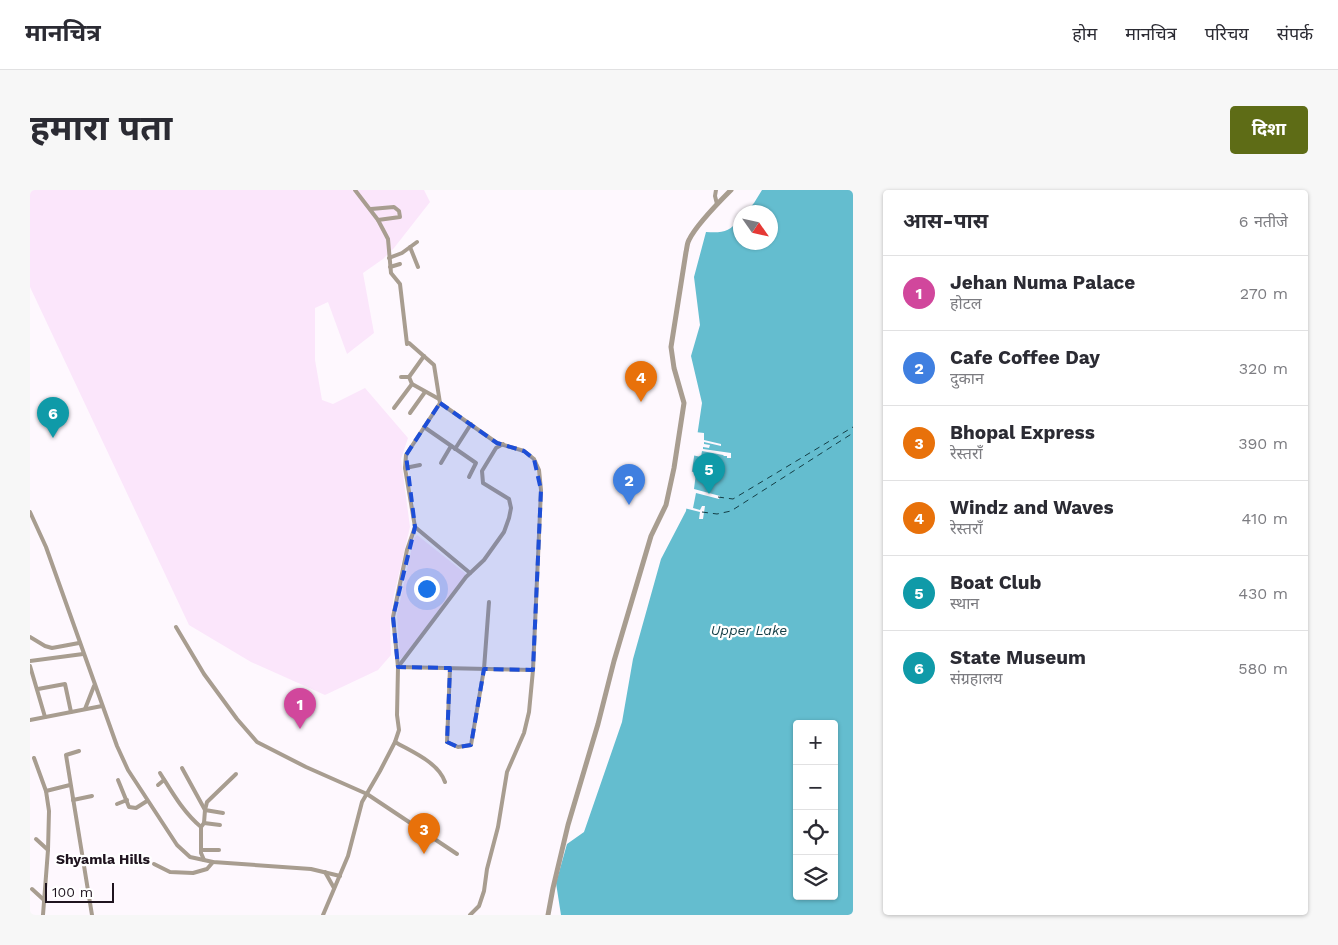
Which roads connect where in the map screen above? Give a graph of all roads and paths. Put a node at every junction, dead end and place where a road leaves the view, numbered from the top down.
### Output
1 (355, 190) edge
2 (716, 190) edge
3 (731, 190) edge
4 (717, 204) junction
5 (371, 209) junction
6 (378, 220) junction
7 (417, 242) dead end
8 (410, 247) junction
9 (389, 258) junction
10 (400, 264) dead end
11 (390, 267) junction
12 (418, 268) dead end
13 (424, 356) junction
14 (401, 377) dead end
15 (409, 377) junction
16 (412, 384) junction
17 (426, 392) junction
18 (440, 401) junction
19 (394, 408) dead end
20 (410, 413) dead end
21 (471, 424) junction
22 (424, 427) junction
23 (503, 444) junction
24 (453, 447) junction
25 (441, 463) dead end
26 (420, 465) dead end
27 (405, 468) junction
28 (469, 476) dead end
29 (30, 512) edge
30 (415, 526) junction
31 (470, 573) junction
32 (489, 602) dead end
33 (176, 627) dead end
34 (30, 637) edge
35 (79, 643) junction
36 (83, 654) junction
37 (30, 661) edge
38 (30, 666) edge
39 (398, 667) junction
40 (450, 668) junction
41 (484, 669) junction
42 (533, 670) junction
43 (95, 685) junction
44 (38, 689) junction
45 (102, 706) junction
46 (85, 709) junction
47 (71, 712) junction
48 (45, 717) junction
49 (30, 720) edge
50 (395, 742) junction
51 (79, 750) dead end
52 (34, 758) dead end
53 (182, 768) dead end
54 (160, 773) dead end
55 (236, 774) dead end
56 (118, 780) dead end
57 (164, 780) junction
58 (445, 782) dead end
59 (158, 784) dead end
60 (70, 785) junction
61 (46, 791) junction
62 (367, 794) junction
63 (92, 796) dead end
64 (73, 800) junction
65 (127, 800) junction
66 (147, 800) junction
67 (117, 804) dead end
68 (205, 810) junction
69 (223, 813) dead end
70 (202, 825) junction
71 (220, 825) dead end
72 (36, 839) dead end
73 (48, 850) junction
74 (201, 850) junction
75 (219, 850) dead end
76 (457, 854) dead end
77 (204, 860) junction
78 (213, 862) junction
79 (154, 864) dead end
80 (325, 872) junction
81 (340, 876) junction
82 (334, 888) junction
83 (32, 890) dead end
84 (44, 900) junction
85 (43, 915) edge
86 (92, 915) edge
87 (322, 915) edge
88 (470, 915) edge
89 (548, 915) edge

1 - 5 street
2 - 4 street
3 - 4 street
4 - 89 street
5 - 6 street
5 - 6 street
6 - 9 street
7 - 8 street
8 - 9 street
8 - 12 street
9 - 11 street
10 - 11 street
11 - 13 street
13 - 15 street
13 - 18 street
14 - 15 street
15 - 16 street
16 - 17 street
16 - 19 street
17 - 18 street
17 - 20 street
18 - 21 street
18 - 22 street
21 - 23 street
21 - 24 street
22 - 24 street
22 - 27 street
23 - 31 street
23 - 42 street
24 - 25 street
24 - 28 street
26 - 27 street
27 - 30 street
29 - 35 street
30 - 31 street
30 - 39 street
31 - 39 street
32 - 41 street
33 - 62 street
34 - 35 street
35 - 36 street
36 - 37 street
36 - 43 street
38 - 44 street
39 - 40 street
39 - 50 street
40 - 41 street
40 - 41 street
41 - 42 street
42 - 88 street
43 - 45 street
43 - 46 street
44 - 47 street
44 - 48 street
45 - 46 street
45 - 66 street
46 - 47 street
47 - 48 street
48 - 49 street
50 - 58 street
50 - 62 street
51 - 60 street
52 - 61 street
53 - 68 street
54 - 57 street
55 - 68 street
56 - 65 street
57 - 59 street
57 - 70 street
60 - 61 street
60 - 64 street
61 - 73 street
62 - 76 street
62 - 81 street
63 - 64 street
64 - 86 street
65 - 66 street
65 - 67 street
66 - 77 street
68 - 69 street
68 - 70 street
70 - 71 street
70 - 74 street
72 - 73 street
73 - 84 street
74 - 75 street
74 - 77 street
77 - 78 street
78 - 79 street
78 - 80 street
80 - 81 street
80 - 82 street
81 - 82 street
82 - 87 street
83 - 84 street
84 - 85 street

